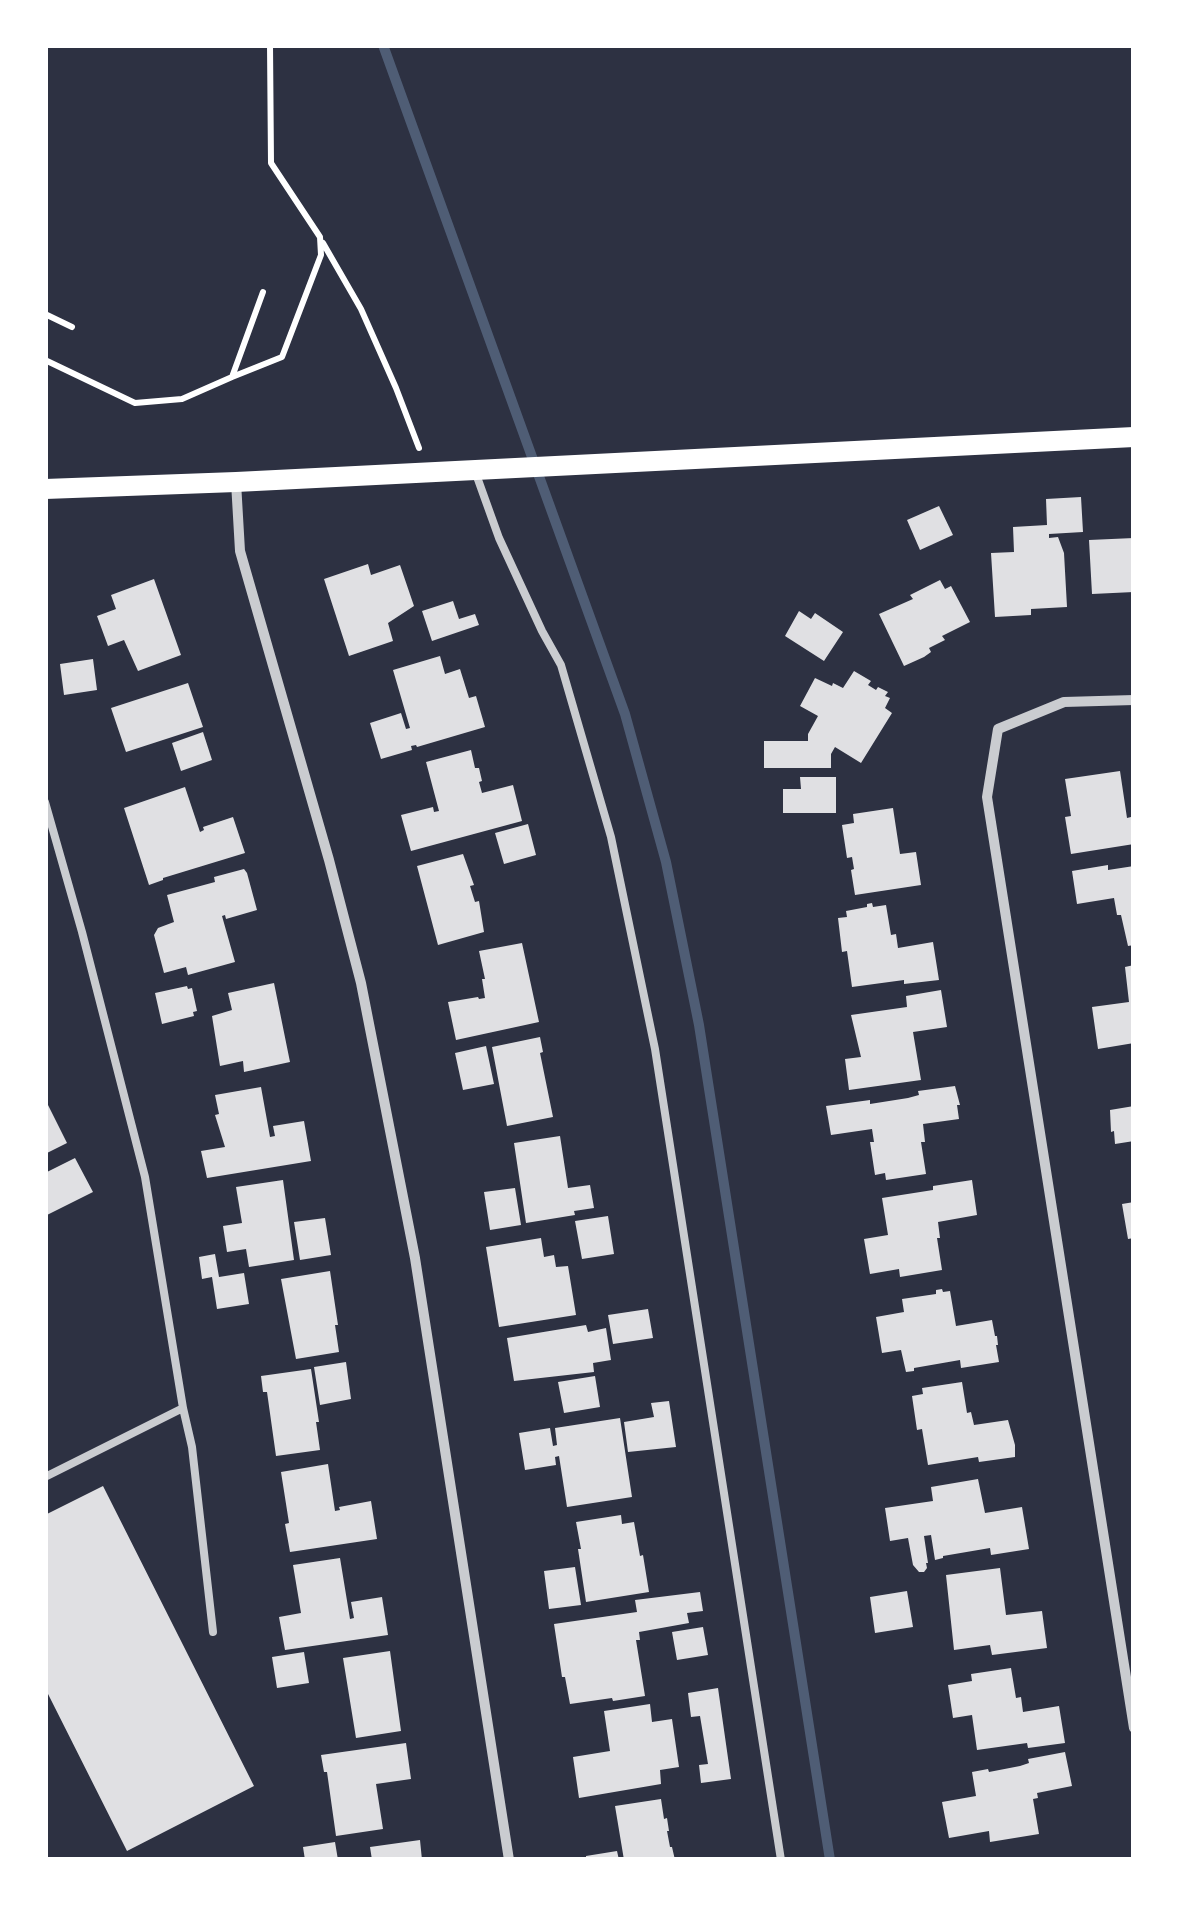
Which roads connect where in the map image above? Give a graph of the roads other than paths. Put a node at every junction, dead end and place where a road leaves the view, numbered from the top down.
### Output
1 (1134, 437) edge
2 (475, 470) junction
3 (236, 482) junction
4 (45, 488) edge
5 (1134, 700) edge
6 (45, 802) edge
7 (183, 1408) junction
8 (45, 1477) edge
9 (212, 1632) dead end
10 (1134, 1728) edge
11 (509, 1860) edge
12 (781, 1860) edge

1 - 2 main road
2 - 3 main road
2 - 12 lane
3 - 4 main road
3 - 11 street
5 - 10 street
6 - 7 lane
7 - 8 lane
7 - 9 lane

